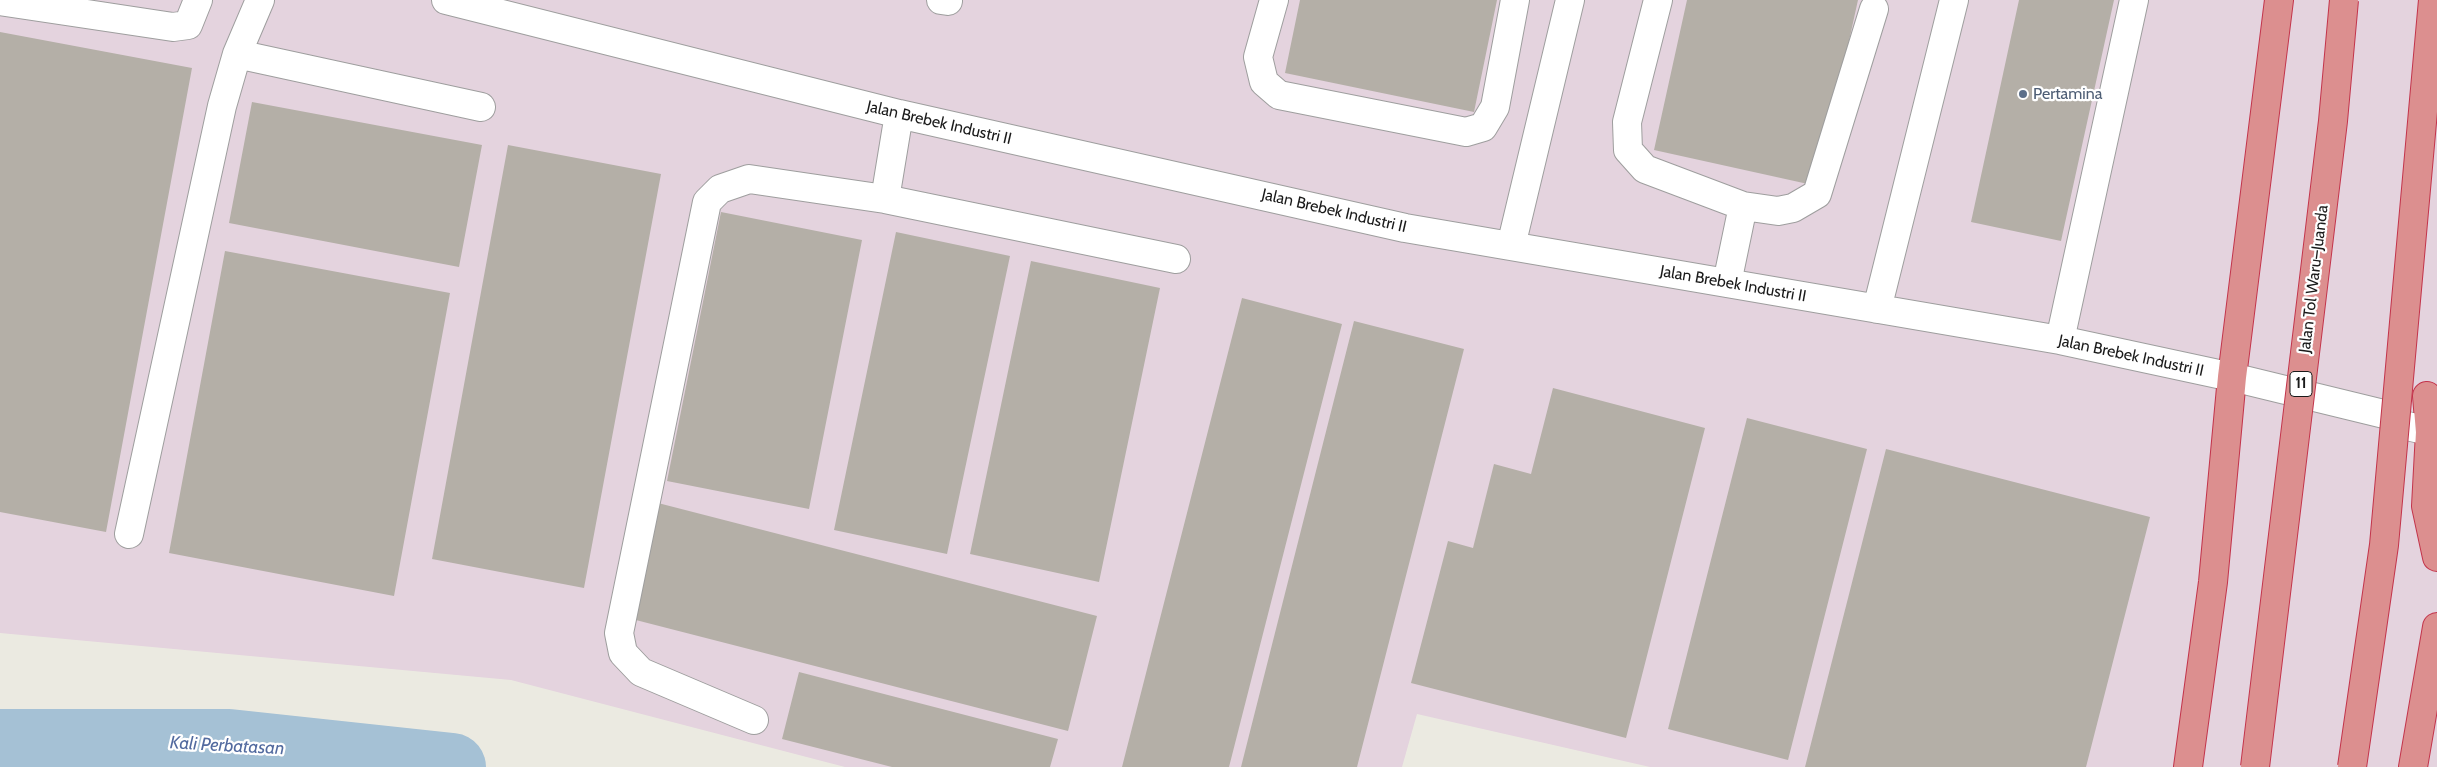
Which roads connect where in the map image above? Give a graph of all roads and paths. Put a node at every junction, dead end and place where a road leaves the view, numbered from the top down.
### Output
1 (198, 0) edge
2 (260, 0) edge
3 (446, 0) edge
4 (1274, 0) edge
5 (1515, 0) edge
6 (1570, 0) edge
7 (1658, 0) edge
8 (1954, 0) edge
9 (2134, 0) edge
10 (2279, 0) edge
11 (2344, 0) edge
12 (2433, 0) edge
13 (0, 1) edge
14 (529, 9) edge
15 (1874, 9) dead end
16 (237, 54) junction
17 (481, 107) dead end
18 (899, 114) junction
19 (885, 199) junction
20 (1743, 206) junction
21 (1511, 246) junction
22 (1176, 259) dead end
23 (1726, 282) junction
24 (1877, 309) junction
25 (2060, 340) junction
26 (2232, 377) junction
27 (2432, 394) edge
28 (2392, 416) junction
29 (2433, 433) edge
30 (129, 534) dead end
31 (2437, 557) edge
32 (2437, 627) edge
33 (754, 720) dead end
34 (2188, 767) edge
35 (2255, 767) edge
36 (2352, 767) edge
37 (2414, 767) edge

1 - 13 street
2 - 16 street
3 - 14 street, Jalan Brebek Industri II
4 - 5 street
6 - 21 street
7 - 20 street
8 - 24 street
9 - 25 street
10 - 26 highway
11 - 35 highway, Jalan Tol Waru–Juanda / 11, bridge
12 - 36 highway, bridge
14 - 18 street, Jalan Brebek Industri II
15 - 20 street
16 - 17 street
16 - 30 street
18 - 19 street
18 - 21 street, Jalan Brebek Industri II
19 - 22 street
19 - 33 street
20 - 23 street
21 - 23 street, Jalan Brebek Industri II
23 - 24 street, Jalan Brebek Industri II
24 - 25 street, Jalan Brebek Industri II
25 - 26 street, Jalan Brebek Industri II
26 - 28 street, Jalan Brebek Industri II
26 - 34 highway
27 - 28 street
27 - 29 highway
28 - 29 street, Jalan Brebek Industri II
29 - 31 highway
32 - 37 highway

